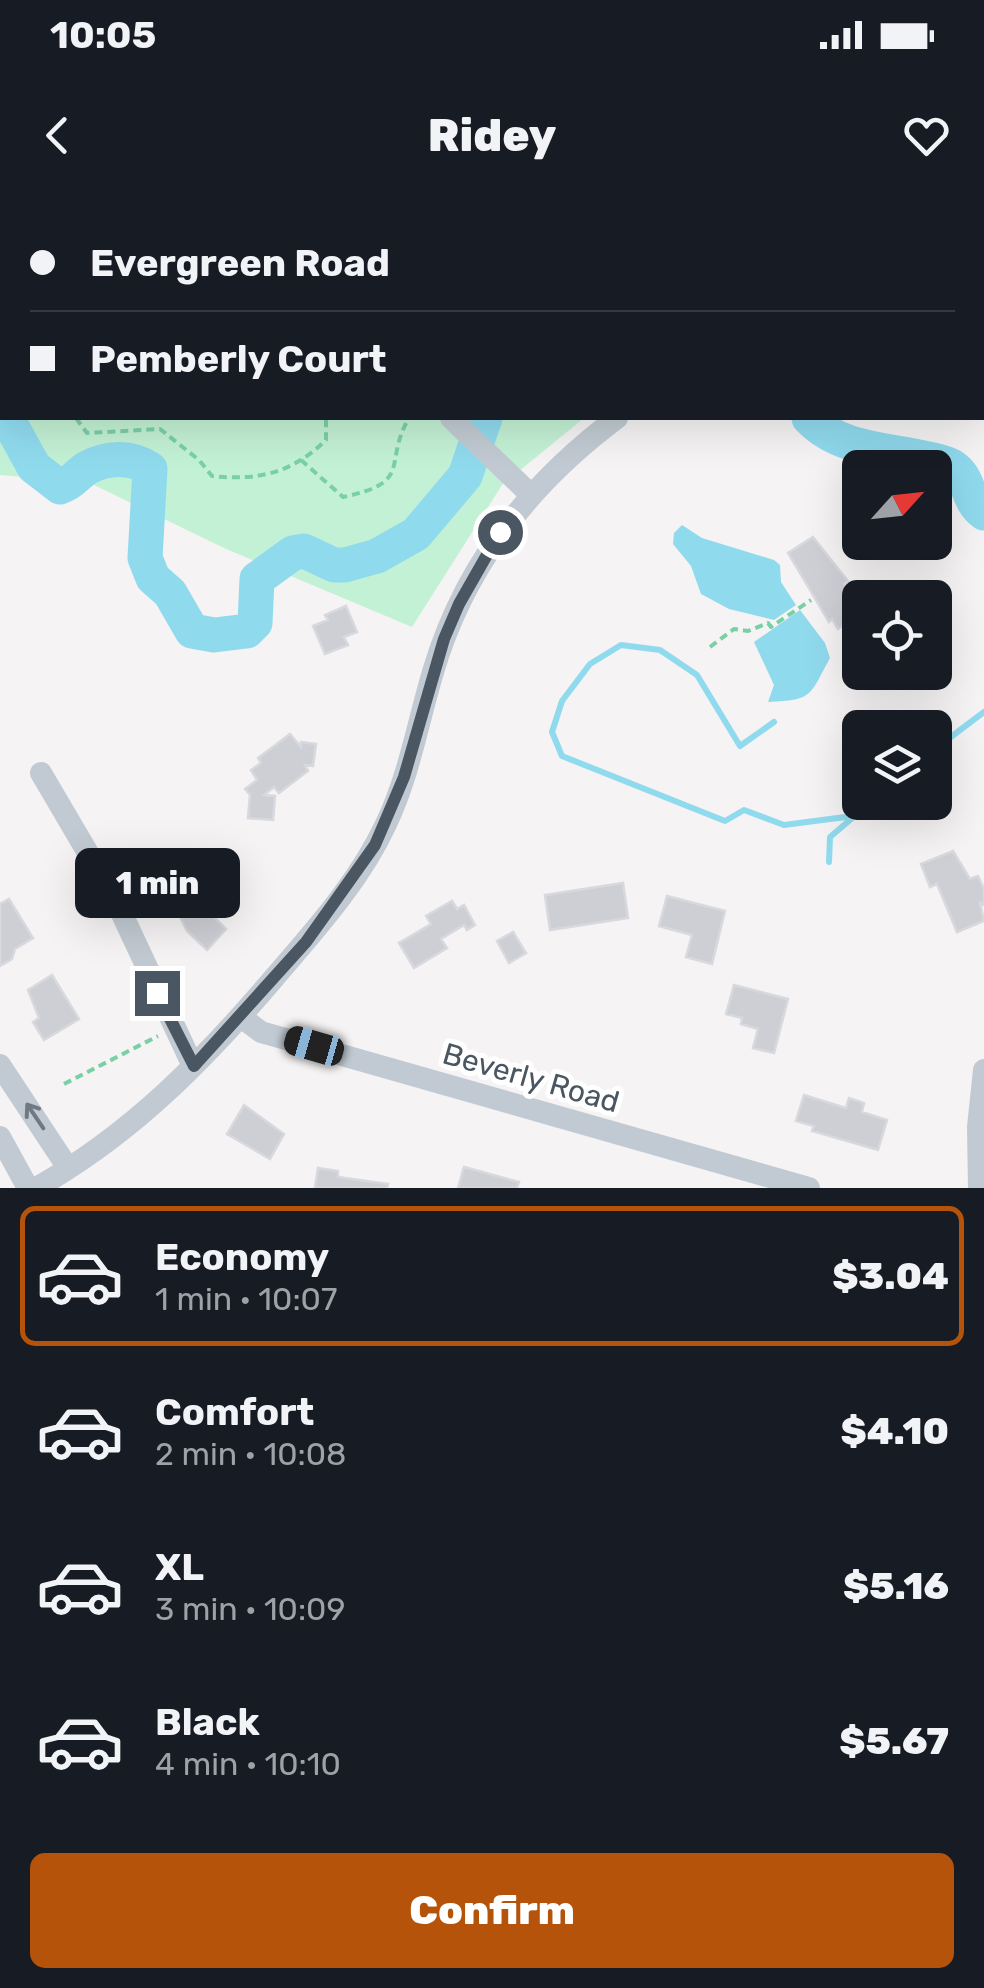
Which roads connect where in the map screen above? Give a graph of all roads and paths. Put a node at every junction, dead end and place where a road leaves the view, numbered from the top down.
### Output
1 (77, 420) edge
2 (326, 420) edge
3 (408, 420) edge
4 (452, 420) edge
5 (615, 420) edge
6 (301, 460) junction
7 (530, 494) junction
8 (811, 600) dead end
9 (710, 647) dead end
10 (41, 774) dead end
11 (241, 1017) junction
12 (174, 1028) junction
13 (0, 1065) edge
14 (194, 1066) junction
15 (984, 1070) edge
16 (64, 1084) dead end
17 (0, 1137) edge
18 (68, 1168) junction
19 (38, 1187) edge
20 (809, 1188) edge
21 (979, 1188) edge

1 - 6 path
2 - 6 path
3 - 6 path
4 - 7 street
5 - 7 street
7 - 11 street
8 - 9 path
10 - 12 street
11 - 14 street
11 - 20 street, Beverly Road
12 - 14 street
12 - 16 path
18 -> 13 street
14 - 18 street
15 - 21 street
17 - 19 street
18 - 19 street

